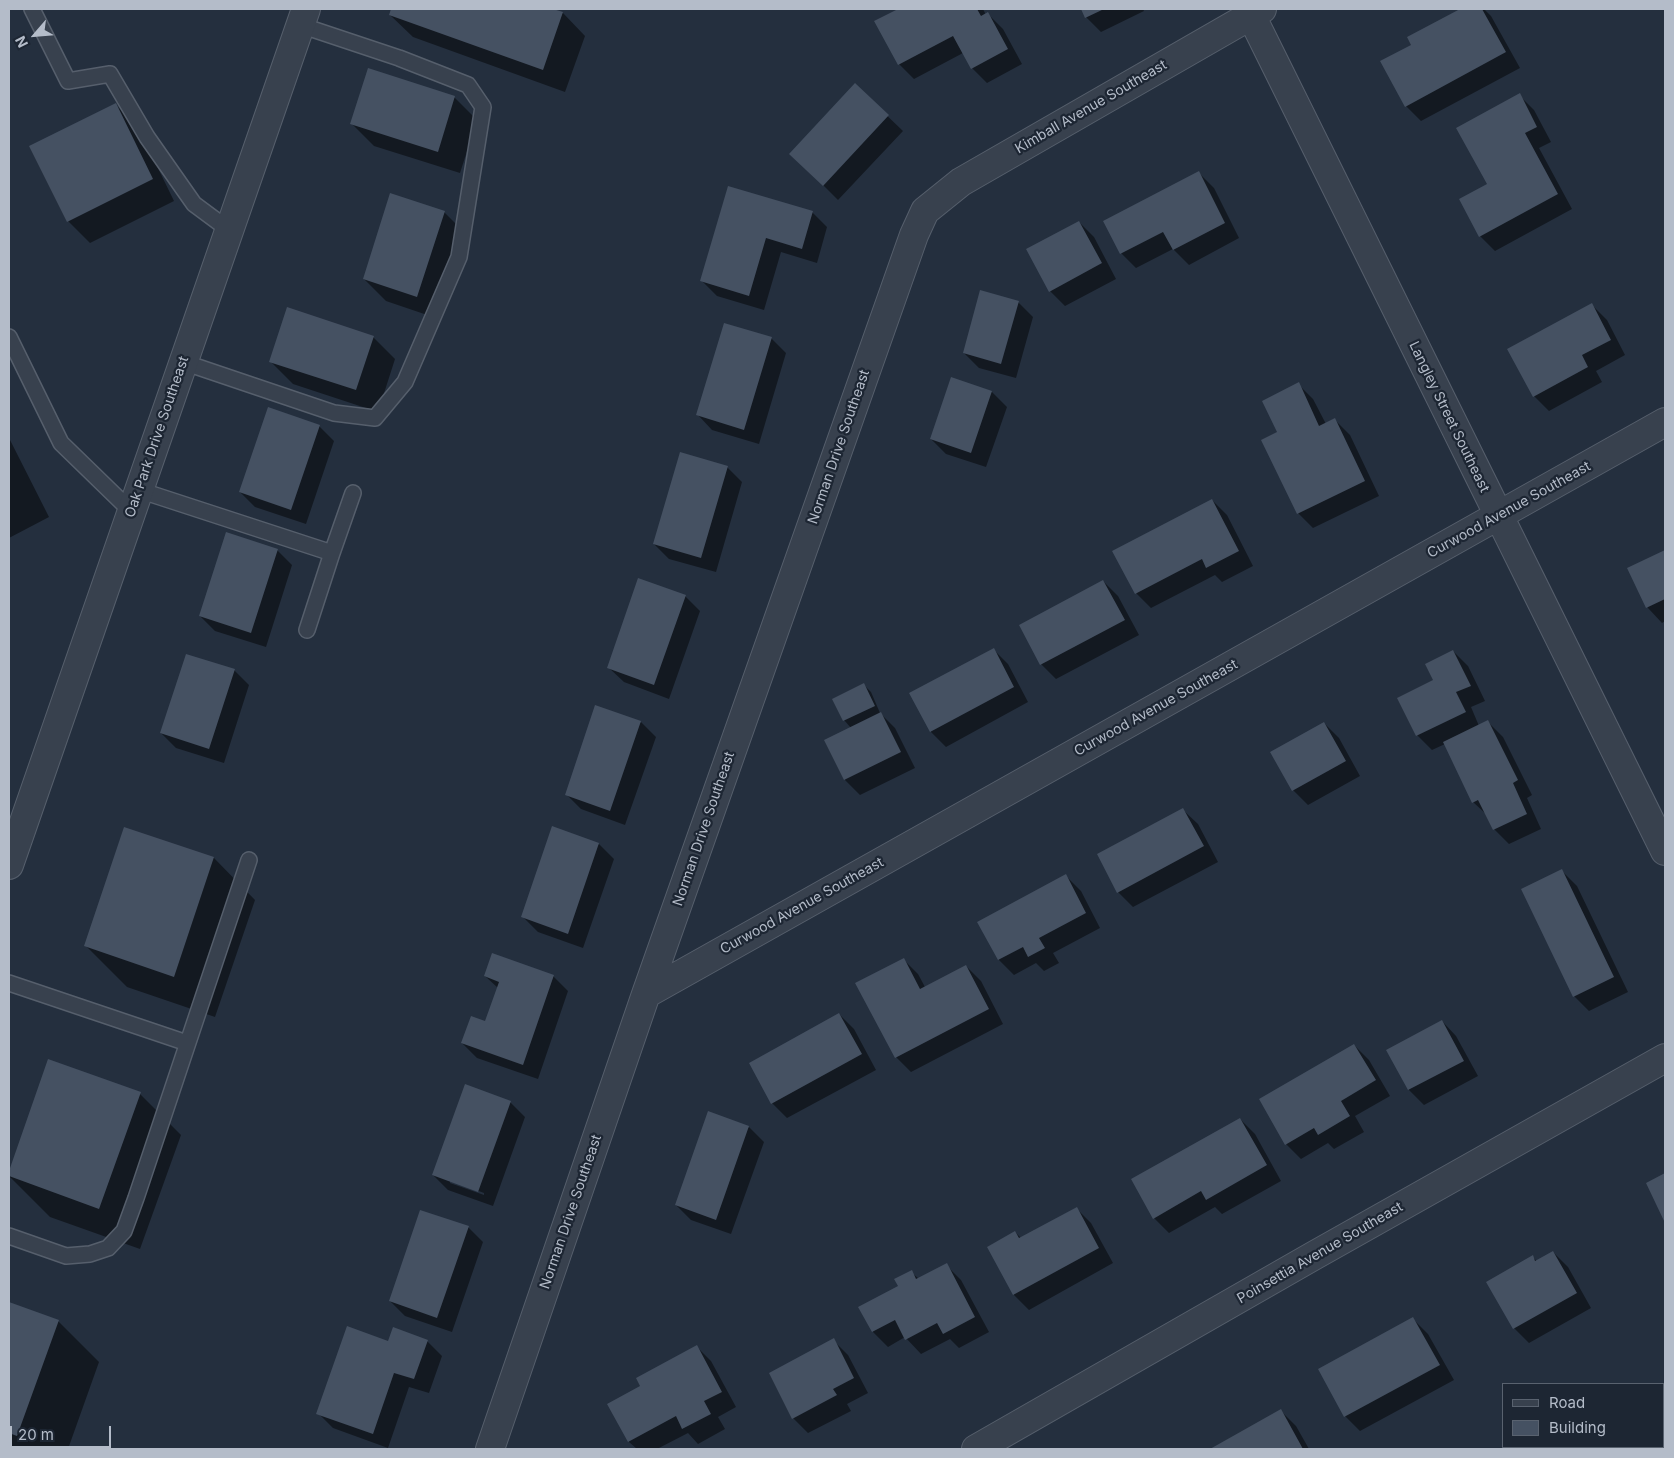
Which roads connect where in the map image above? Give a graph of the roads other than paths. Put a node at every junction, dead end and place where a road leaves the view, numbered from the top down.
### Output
1 (32, 9) edge
2 (1254, 11) edge
3 (303, 17) edge
4 (925, 211) joint
5 (230, 230) junction
6 (9, 337) edge
7 (183, 362) junction
8 (1665, 422) edge
9 (353, 493) dead end
10 (135, 501) junction
11 (1498, 516) junction
12 (332, 553) junction
13 (307, 630) dead end
14 (1665, 851) edge
15 (248, 860) dead end
16 (9, 865) edge
17 (9, 983) edge
18 (646, 994) junction
19 (187, 1043) junction
20 (1665, 1058) edge
21 (9, 1236) edge
22 (490, 1449) edge
23 (976, 1449) edge

1 - 5 lane
2 - 4 street, Kimball Avenue Southeast
2 - 11 street, Langley Street Southeast
3 - 5 street, Oak Park Drive Southeast
3 - 7 lane
4 - 18 street, Norman Drive Southeast
5 - 7 street, Oak Park Drive Southeast
6 - 10 lane
7 - 10 street, Oak Park Drive Southeast
8 - 11 street, Curwood Avenue Southeast
9 - 12 lane
10 - 12 lane
10 - 16 street, Oak Park Drive Southeast
11 - 14 street, Langley Street Southeast
11 - 18 street, Curwood Avenue Southeast
12 - 13 lane
15 - 19 lane
17 - 19 lane
18 - 22 street, Norman Drive Southeast
19 - 21 lane
20 - 23 street, Poinsettia Avenue Southeast

